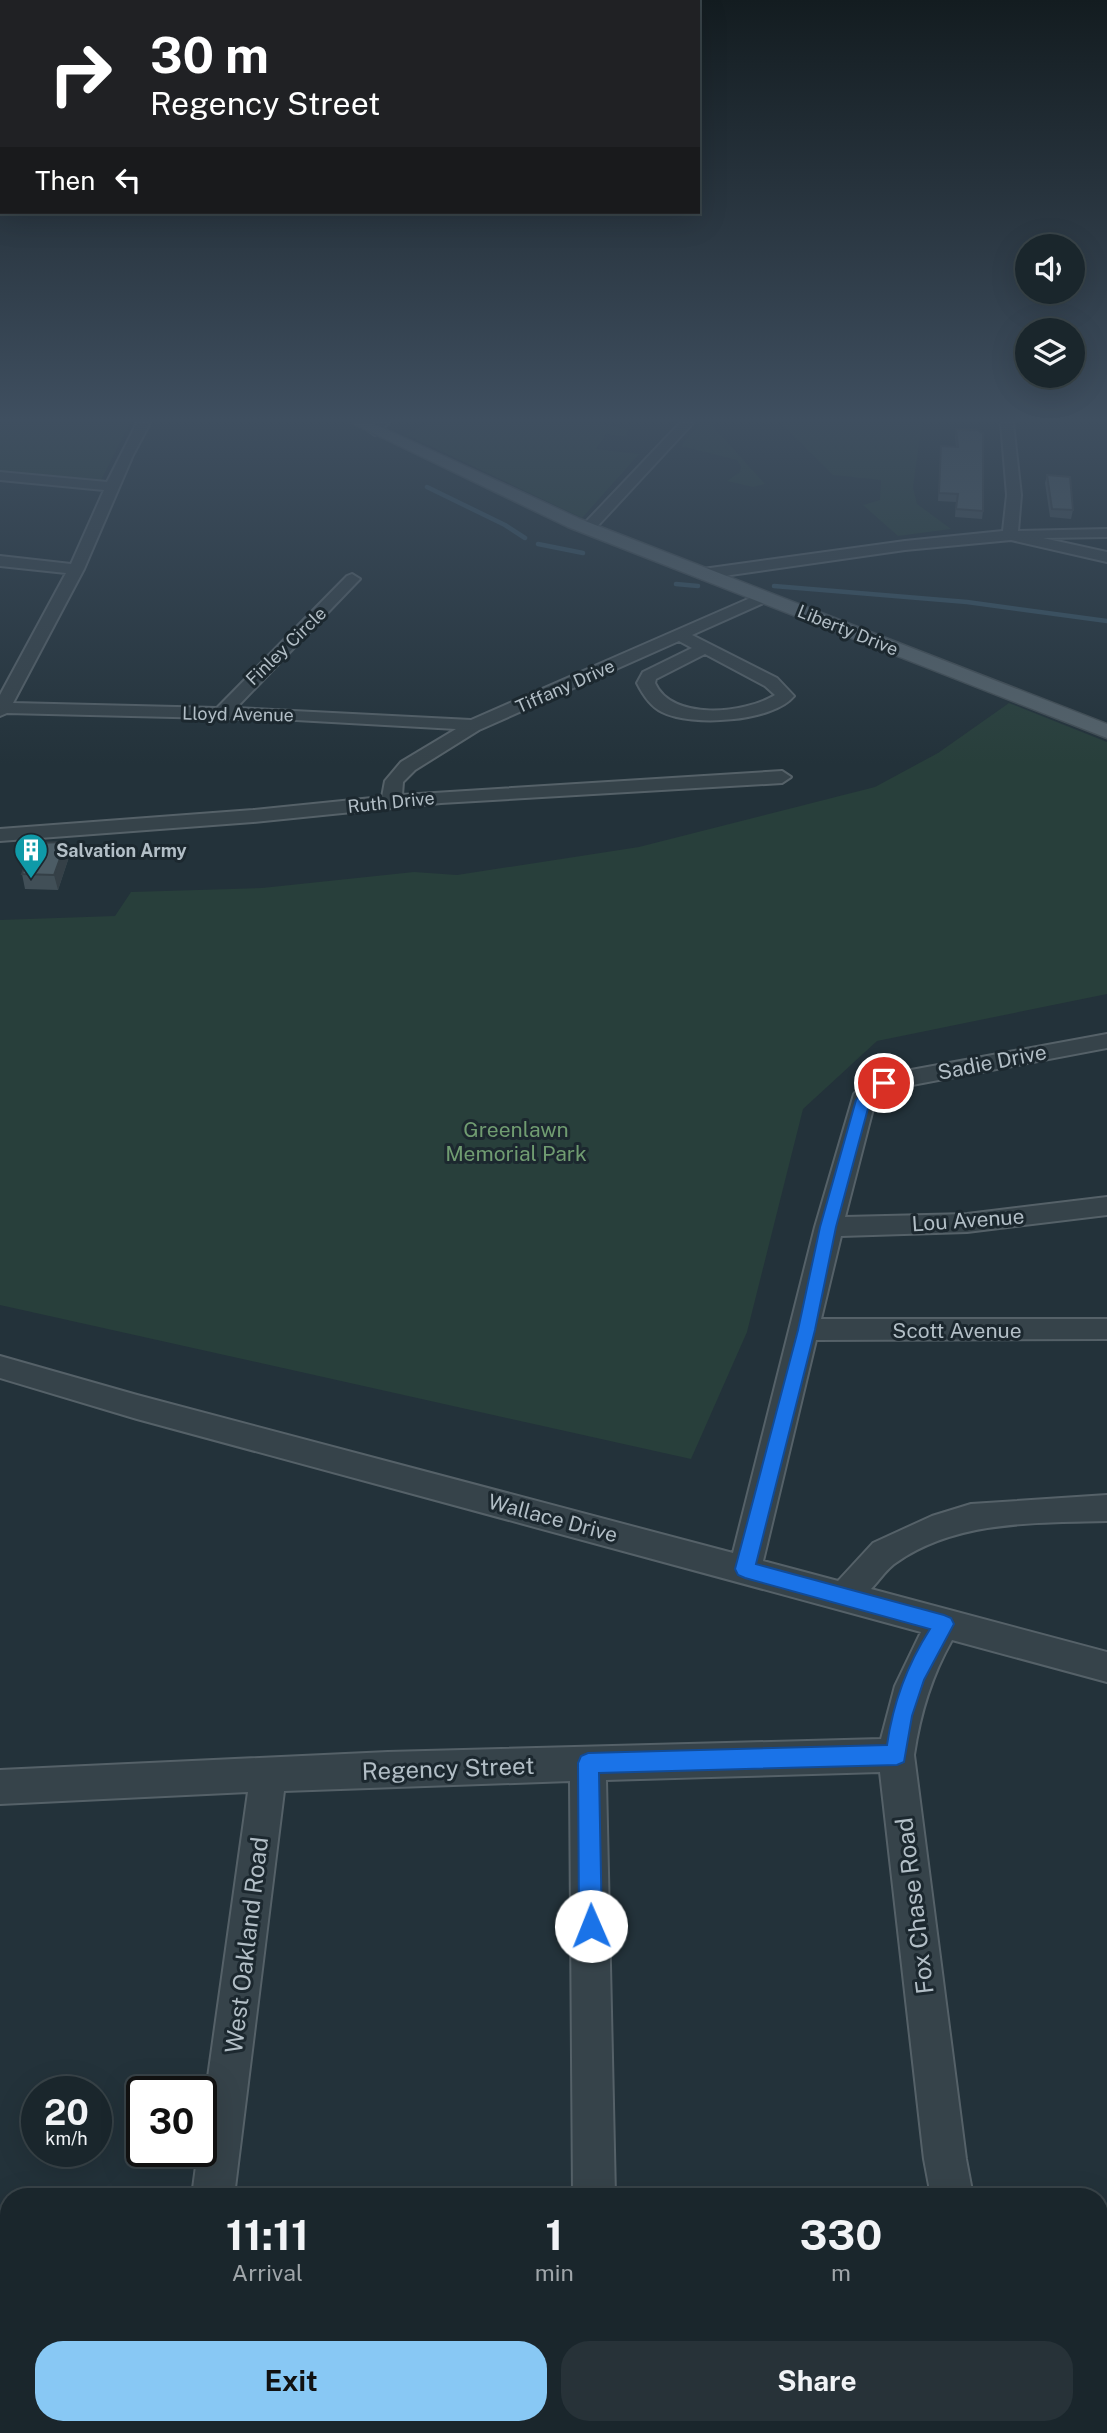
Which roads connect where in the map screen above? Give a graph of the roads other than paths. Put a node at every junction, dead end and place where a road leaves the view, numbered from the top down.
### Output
1 (90, 537) edge
2 (610, 537) edge
3 (984, 537) edge
4 (1016, 537) edge
5 (1107, 557) edge
6 (0, 561) edge
7 (76, 569) junction
8 (704, 574) junction
9 (352, 579) dead end
10 (764, 597) junction
11 (680, 635) junction
12 (705, 648) junction
13 (8, 681) edge
14 (1, 710) edge
15 (222, 713) junction
16 (473, 726) junction
17 (1107, 732) edge
18 (782, 777) dead end
19 (391, 802) junction
20 (0, 835) edge
21 (1107, 1041) edge
22 (1107, 1206) edge
23 (828, 1227) junction
24 (1107, 1329) edge
25 (807, 1330) junction
26 (0, 1367) edge
27 (1107, 1508) edge
28 (745, 1569) junction
29 (843, 1597) junction
30 (944, 1624) junction
31 (1107, 1667) edge
32 (897, 1755) junction
33 (588, 1763) junction
34 (268, 1777) junction
35 (0, 1787) edge
36 (215, 2188) edge
37 (594, 2188) edge
38 (951, 2188) edge

1 - 7 street
2 - 8 main road, Liberty Drive
3 - 8 street
4 - 5 street
6 - 7 street
7 - 13 street
8 - 10 main road, Liberty Drive
9 - 15 street, Finley Circle
10 - 11 street, Tiffany Drive
10 - 17 main road, Liberty Drive
11 - 12 street
11 - 16 street, Tiffany Drive
12 - 12 street
13 - 14 street
14 - 15 street, Lloyd Avenue
15 - 16 street, Lloyd Avenue
16 - 19 street, Tiffany Drive
18 - 19 street, Ruth Drive
19 - 20 street, Ruth Drive
21 - 23 street, Sadie Drive
22 - 23 street, Lou Avenue
23 - 25 street, Sadie Drive
24 - 25 street, Scott Avenue
25 - 28 street, Sadie Drive
26 - 28 street, Wallace Drive
27 - 29 street
28 - 29 street, Wallace Drive
29 - 30 street, Wallace Drive
30 - 31 street, Wallace Drive
30 - 32 street, Fox Chase Road
32 - 33 street, Regency Street
32 - 38 street, Fox Chase Road
33 - 34 street, Regency Street
33 - 37 street
34 - 35 street, Regency Street
34 - 36 street, West Oakland Road

